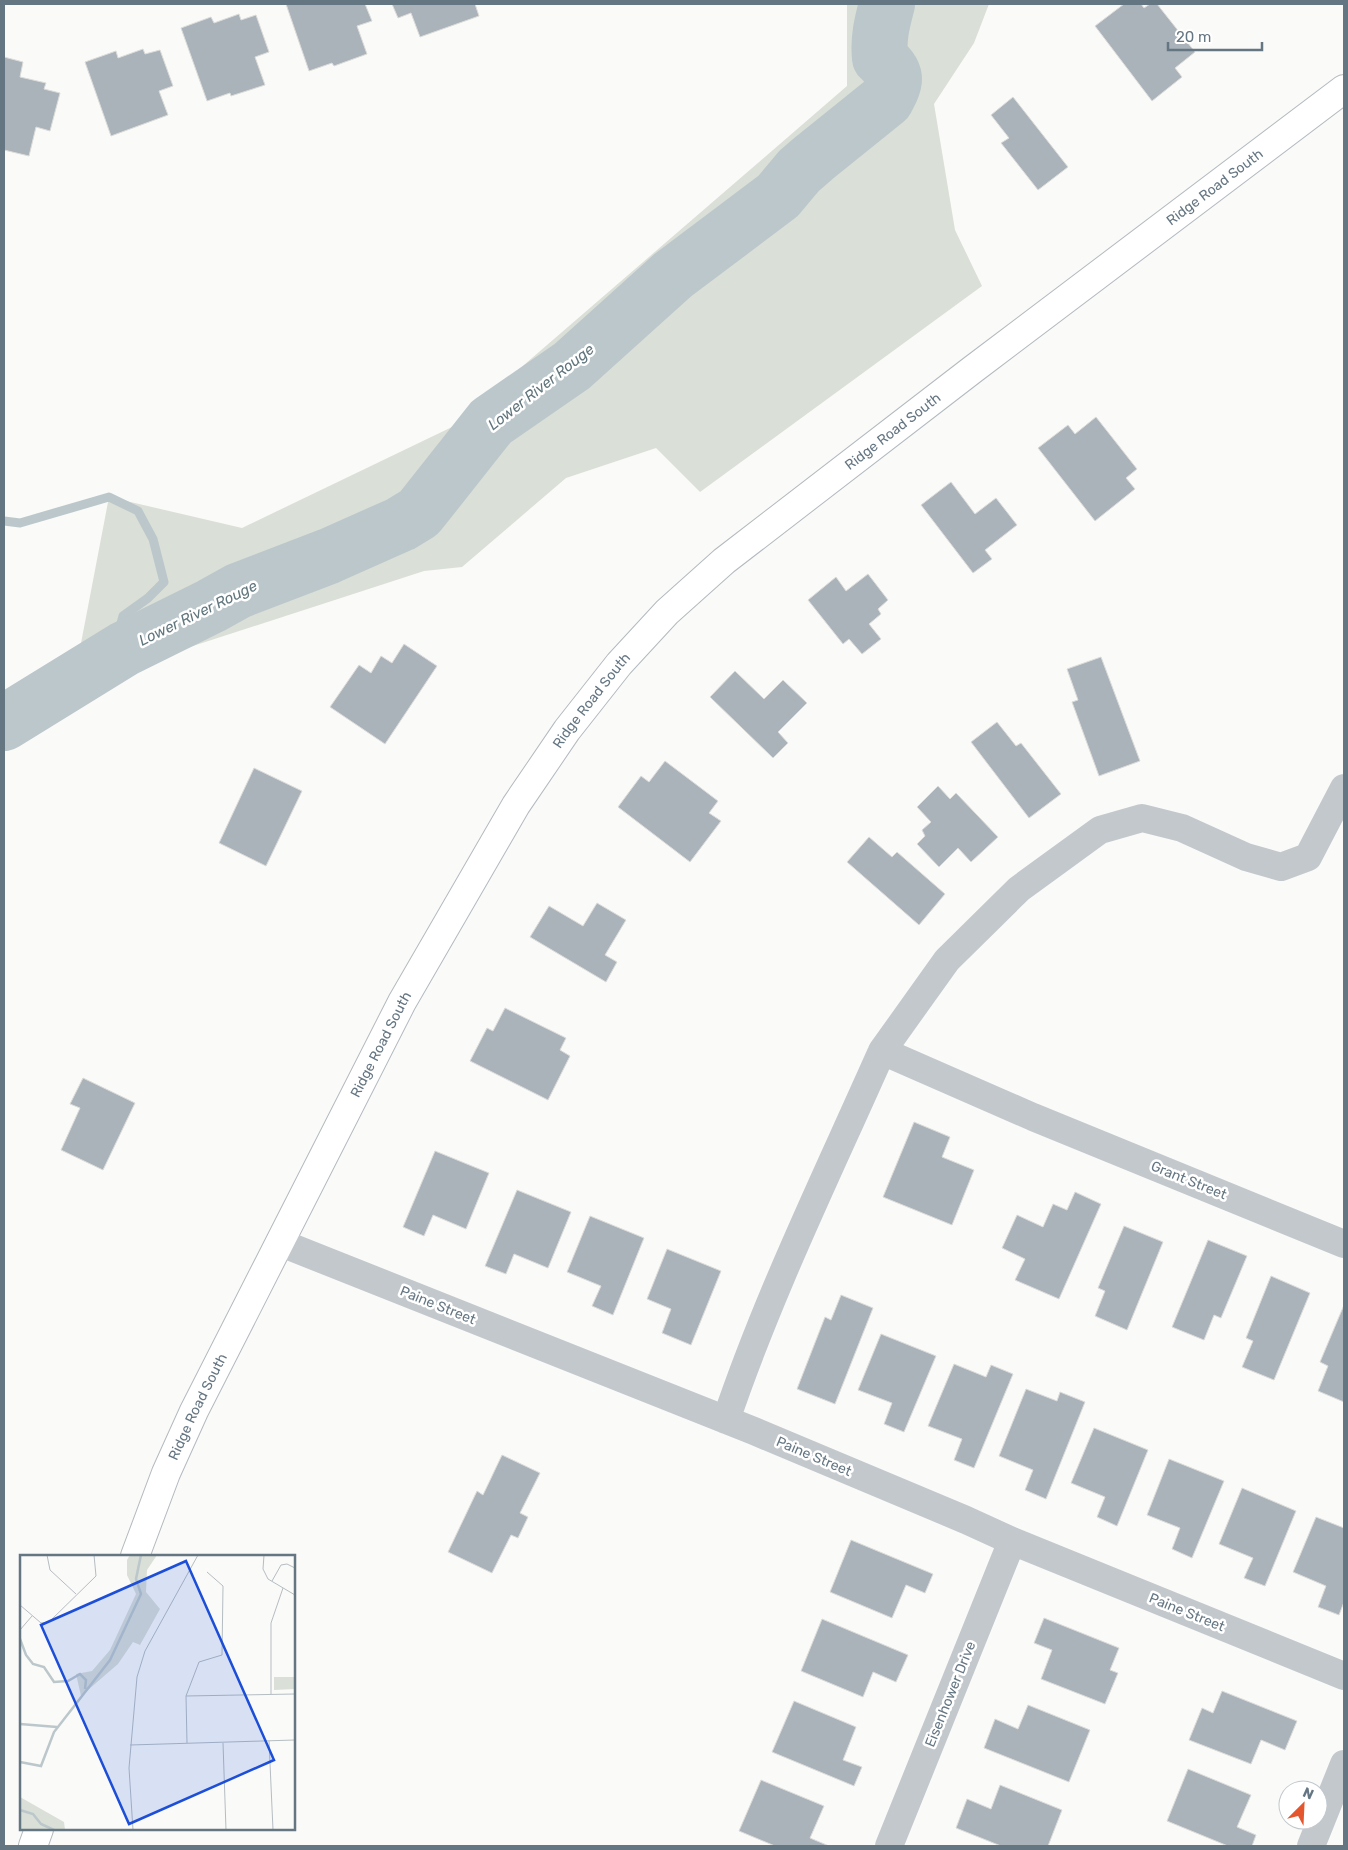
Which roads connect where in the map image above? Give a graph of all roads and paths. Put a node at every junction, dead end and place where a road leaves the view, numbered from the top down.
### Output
1 (1344, 89) edge
2 (1344, 788) edge
3 (882, 1051) junction
4 (280, 1242) junction
5 (1344, 1244) edge
6 (726, 1420) junction
7 (1012, 1541) junction
8 (135, 1555) edge
9 (1344, 1676) edge
10 (1344, 1764) edge
11 (39, 1830) edge
12 (33, 1846) edge
13 (888, 1846) edge
14 (1311, 1846) edge

1 - 4 main road, Ridge Road South
2 - 3 street
3 - 5 street, Grant Street
3 - 6 street
4 - 6 street, Paine Street
4 - 8 main road, Ridge Road South
6 - 7 street, Paine Street
7 - 9 street, Paine Street
7 - 13 street, Eisenhower Drive
10 - 14 street
11 - 12 main road

